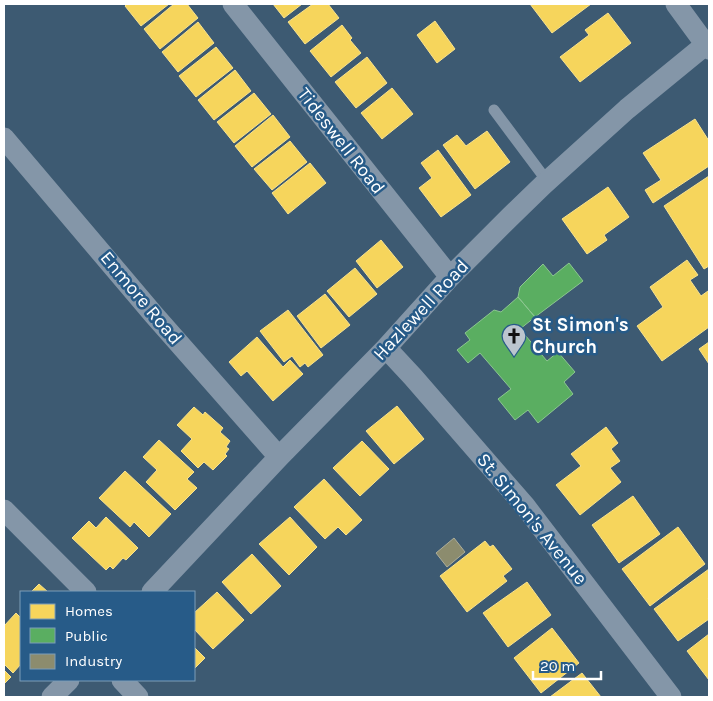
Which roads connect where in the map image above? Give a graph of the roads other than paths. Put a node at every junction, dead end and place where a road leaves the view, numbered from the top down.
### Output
1 (233, 4) edge
2 (676, 4) edge
3 (708, 45) edge
4 (494, 110) dead end
5 (4, 138) edge
6 (547, 181) junction
7 (450, 277) junction
8 (386, 348) junction
9 (279, 457) junction
10 (4, 510) edge
11 (85, 591) edge
12 (153, 591) edge
13 (68, 681) edge
14 (123, 681) edge
15 (52, 697) edge
16 (138, 697) edge
17 (671, 697) edge

1 - 7 street, Tideswell Road
2 - 3 street
3 - 6 street, Hazlewell Road
4 - 6 lane
5 - 9 street, Enmore Road
6 - 7 street, Hazlewell Road
7 - 8 street, Hazlewell Road
8 - 9 street, Hazlewell Road
8 - 17 street, St. Simon's Avenue
9 - 12 street, Hazlewell Road
10 - 11 street
13 - 15 street
14 - 16 street

